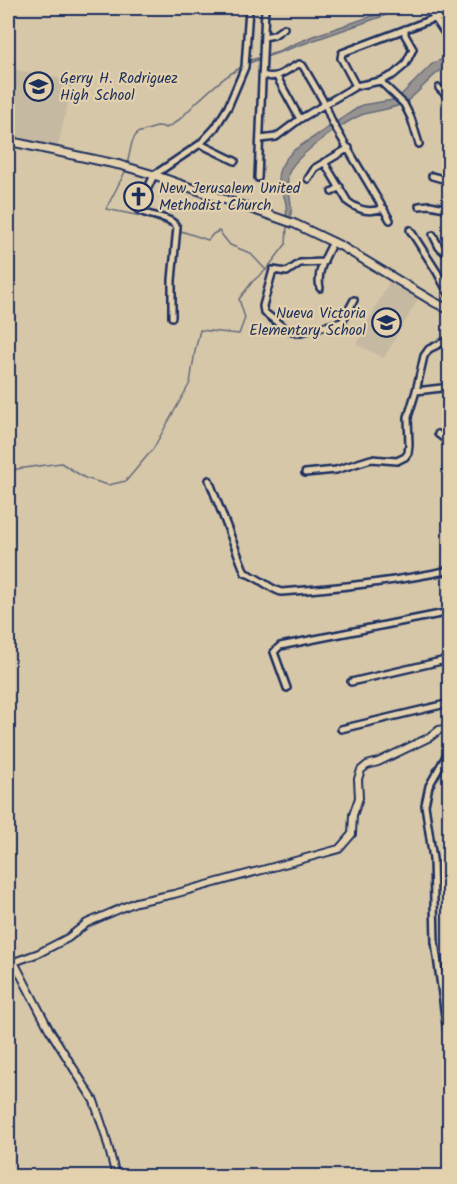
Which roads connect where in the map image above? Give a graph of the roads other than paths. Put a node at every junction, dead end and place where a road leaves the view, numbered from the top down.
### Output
1 (249, 8) edge
2 (265, 8) edge
3 (428, 8) edge
4 (450, 17) edge
5 (435, 18) junction
6 (284, 28) dead end
7 (405, 29) junction
8 (264, 37) junction
9 (450, 41) edge
10 (263, 75) junction
11 (277, 77) junction
12 (380, 81) junction
13 (356, 86) junction
14 (439, 88) dead end
15 (450, 99) edge
16 (325, 104) junction
17 (300, 119) junction
18 (450, 134) edge
19 (261, 139) junction
20 (8, 141) edge
21 (200, 144) junction
22 (419, 144) dead end
23 (450, 144) edge
24 (348, 148) junction
25 (235, 161) dead end
26 (324, 162) junction
27 (154, 175) junction
28 (432, 176) dead end
29 (258, 178) dead end
30 (308, 179) dead end
31 (450, 181) edge
32 (339, 188) junction
33 (332, 192) dead end
34 (419, 206) dead end
35 (384, 208) junction
36 (450, 209) edge
37 (390, 220) dead end
38 (410, 230) dead end
39 (433, 235) dead end
40 (333, 242) junction
41 (450, 257) edge
42 (324, 262) junction
43 (320, 288) dead end
44 (450, 296) edge
45 (354, 300) dead end
46 (450, 310) edge
47 (172, 317) dead end
48 (450, 339) edge
49 (450, 387) edge
50 (416, 391) junction
51 (438, 434) dead end
52 (450, 443) edge
53 (305, 473) dead end
54 (209, 480) dead end
55 (450, 570) edge
56 (450, 612) edge
57 (450, 659) edge
58 (351, 682) dead end
59 (287, 688) dead end
60 (450, 704) edge
61 (450, 727) edge
62 (341, 729) dead end
63 (450, 749) edge
64 (8, 958) edge
65 (14, 962) junction
66 (450, 1054) edge
67 (116, 1176) edge

1 - 21 street
2 - 8 street
3 - 5 street
4 - 5 street
5 - 7 street
5 - 9 street
6 - 8 street
7 - 12 street
7 - 13 street
8 - 10 street
10 - 11 street
10 - 19 street
11 - 16 street
11 - 17 street
12 - 13 street
12 - 22 street
13 - 16 street
14 - 15 street
16 - 17 street
16 - 24 street
17 - 19 street
18 - 23 street
19 - 29 street
20 - 27 main road
21 - 25 street
21 - 27 street
24 - 26 street
24 - 35 street
26 - 30 street
26 - 32 street
27 - 40 main road
27 - 47 street
28 - 31 street
32 - 33 street
32 - 35 street
34 - 36 street
35 - 37 street
38 - 44 street
39 - 41 street
40 - 42 street
40 - 46 main road
42 - 43 street
42 - 45 street
48 - 50 street
49 - 50 street
50 - 53 street
51 - 52 street
54 - 55 street
56 - 59 street
57 - 58 street
60 - 62 street
61 - 65 street
63 - 66 street
64 - 65 street
65 - 67 street

